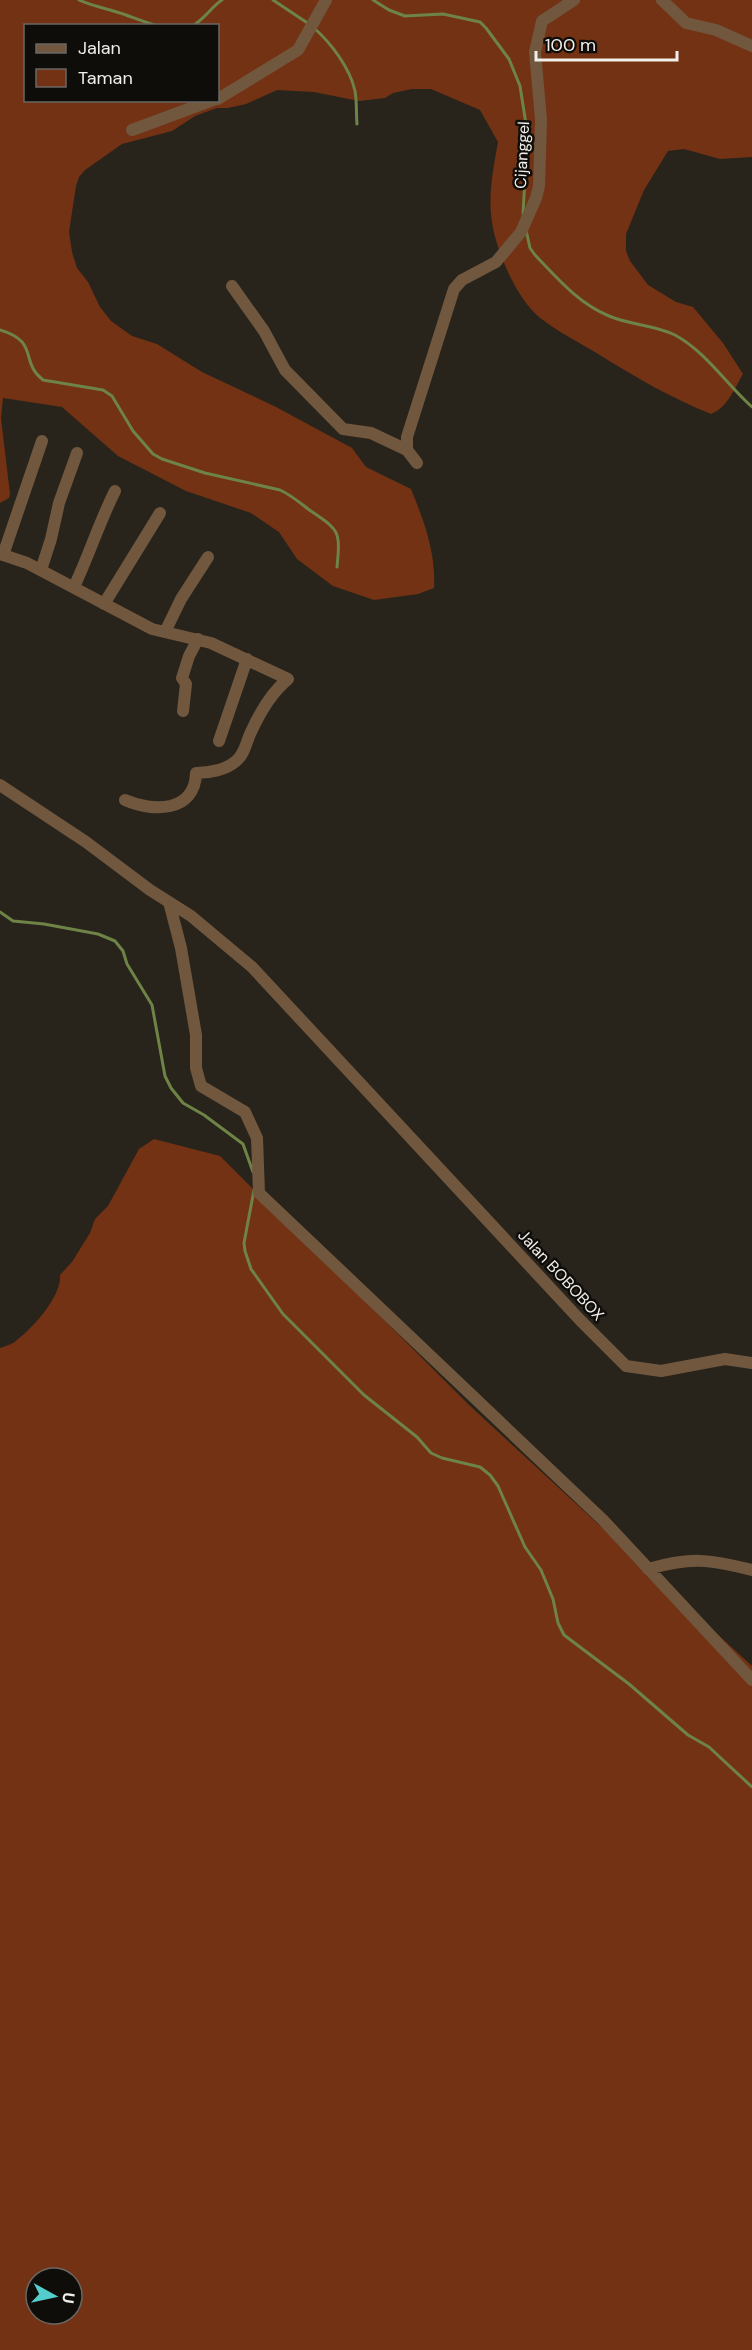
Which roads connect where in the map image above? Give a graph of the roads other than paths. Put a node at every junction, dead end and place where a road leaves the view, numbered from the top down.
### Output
1 (326, 0) edge
2 (574, 0) edge
3 (662, 0) edge
4 (752, 46) edge
5 (219, 98) edge
6 (208, 102) edge
7 (132, 130) dead end
8 (232, 286) dead end
9 (42, 441) dead end
10 (407, 450) junction
11 (77, 453) dead end
12 (417, 463) dead end
13 (115, 491) dead end
14 (160, 513) dead end
15 (4, 556) edge
16 (208, 557) dead end
17 (40, 570) junction
18 (74, 587) junction
19 (104, 604) junction
20 (165, 632) junction
21 (198, 639) junction
22 (247, 659) junction
23 (183, 711) dead end
24 (219, 741) dead end
25 (0, 785) edge
26 (125, 800) dead end
27 (169, 902) junction
28 (751, 1362) edge
29 (648, 1569) junction
30 (752, 1570) edge
31 (752, 1680) edge

1 - 5 street
2 - 10 street, Cijanggel
3 - 4 street
6 - 7 street
8 - 10 street
9 - 15 street
10 - 12 street
11 - 17 street
13 - 18 street
14 - 19 street
15 - 17 street
16 - 20 street
17 - 18 street
18 - 19 street
19 - 20 street
20 - 21 street
21 - 22 street
21 - 23 street
22 - 24 street
22 - 26 street
25 - 27 street, Jalan BOBOBOX
27 - 28 street, Jalan BOBOBOX
27 - 29 street
29 - 30 street
29 - 31 street

